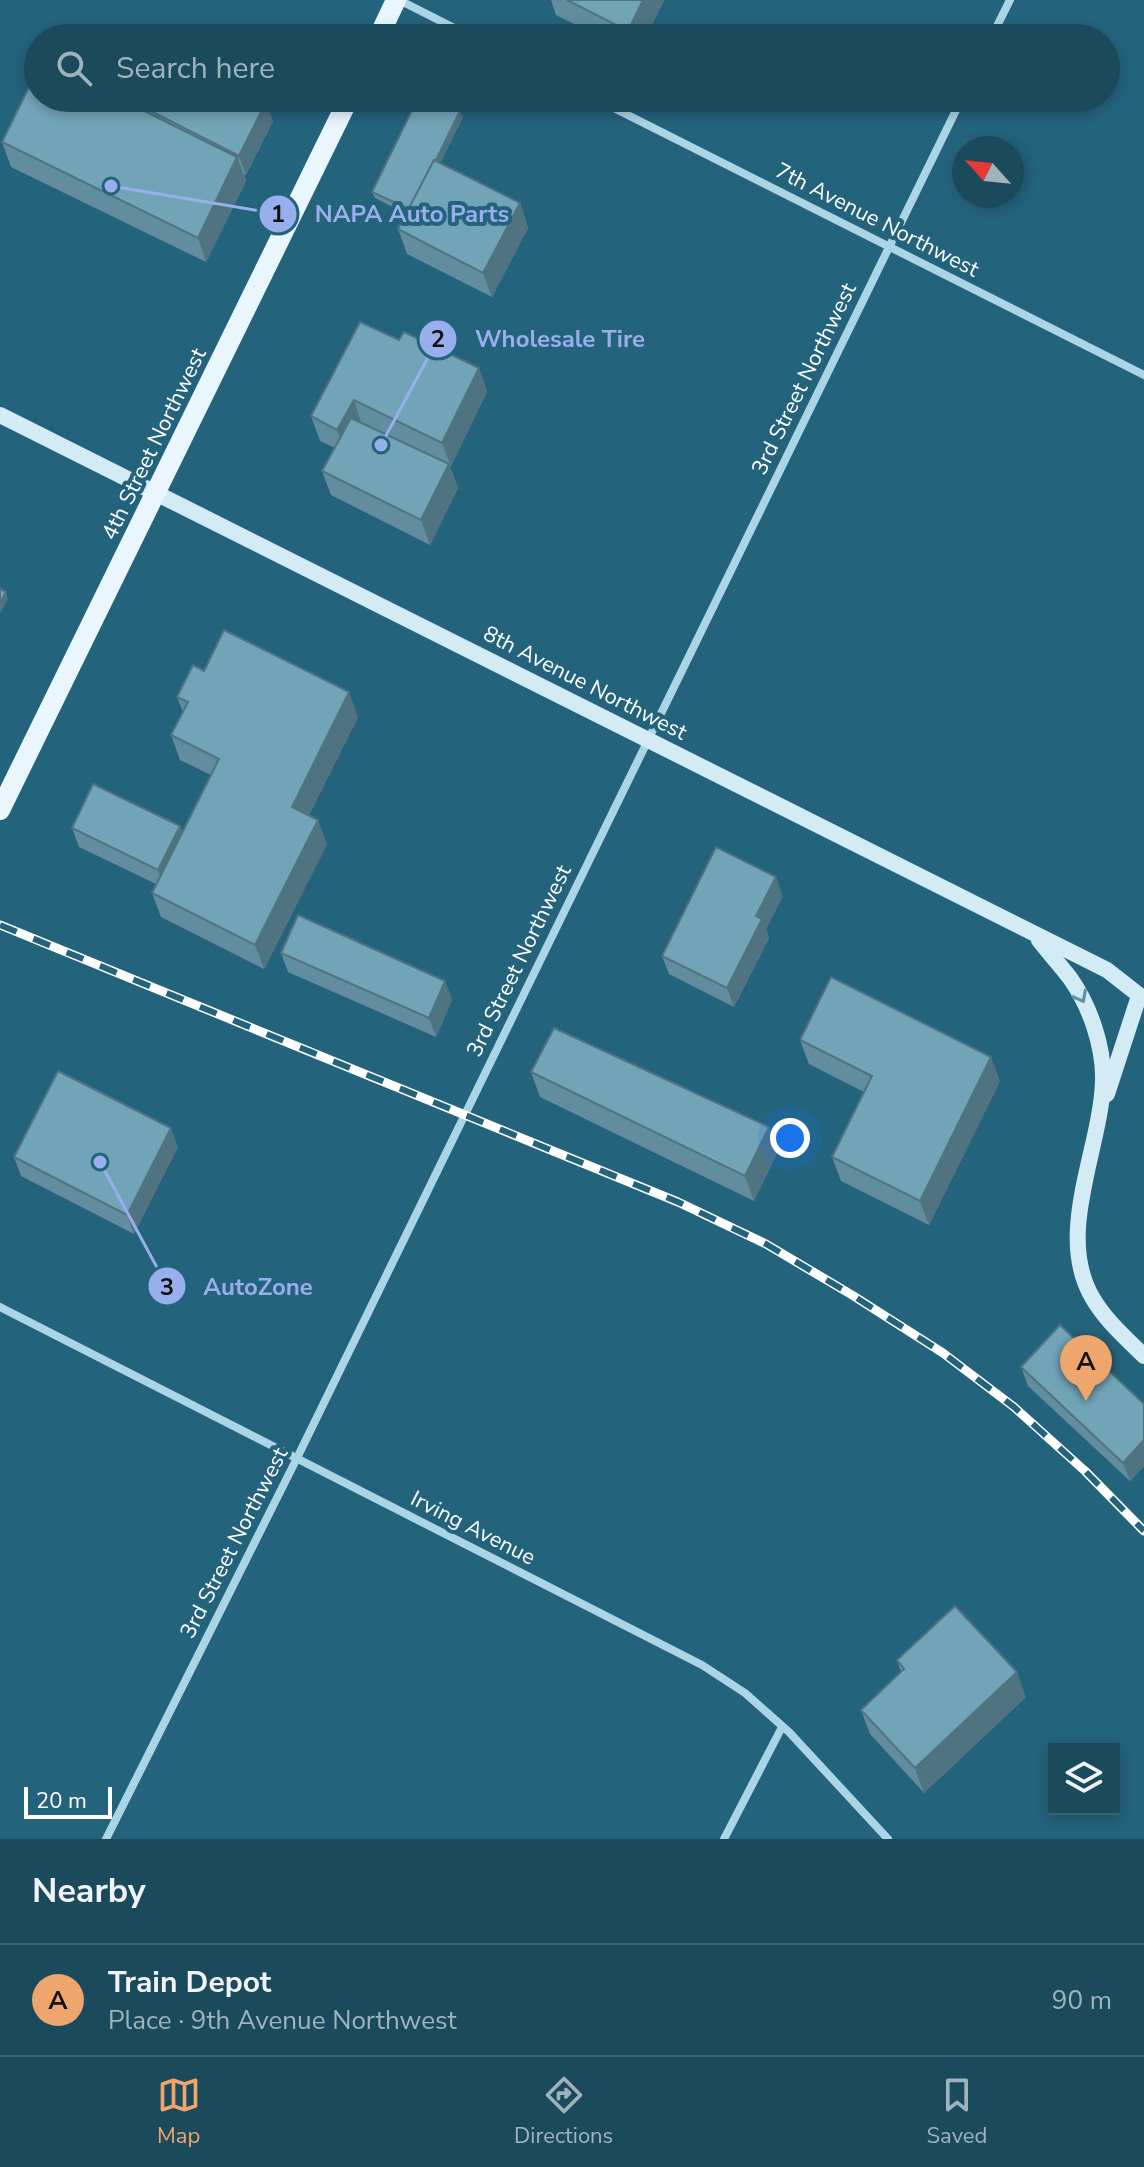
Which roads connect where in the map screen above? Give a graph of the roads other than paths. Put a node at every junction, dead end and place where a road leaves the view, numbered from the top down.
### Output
1 (398, 0) edge
2 (1010, 0) edge
3 (385, 24) edge
4 (446, 24) edge
5 (998, 24) edge
6 (342, 112) edge
7 (622, 112) edge
8 (955, 112) edge
9 (889, 246) junction
10 (1144, 375) edge
11 (0, 415) edge
12 (157, 492) junction
13 (648, 739) junction
14 (0, 810) edge
15 (1035, 935) junction
16 (1142, 993) edge
17 (1097, 1126) junction
18 (0, 1307) edge
19 (1144, 1356) edge
20 (297, 1458) junction
21 (782, 1727) junction
22 (106, 1839) edge
23 (724, 1839) edge
24 (888, 1839) edge

1 - 3 main road
1 - 4 street
2 - 5 street
6 - 12 main road, 4th Street Northwest
7 - 9 street, 7th Avenue Northwest
8 - 9 street, 3rd Street Northwest
9 - 10 street, 7th Avenue Northwest
9 - 13 street, 3rd Street Northwest
11 - 12 street, 8th Avenue Northwest
12 - 13 street, 8th Avenue Northwest
12 - 14 main road, 4th Street Northwest
13 - 15 street, 8th Avenue Northwest
13 - 20 street, 3rd Street Northwest
15 - 16 street, 8th Avenue Northwest
15 -> 17 street
16 - 17 street
17 - 19 street
18 - 20 street, Irving Avenue
20 - 21 street, Irving Avenue
20 - 22 street, 3rd Street Northwest
21 - 23 street
21 - 24 street, Irving Avenue

